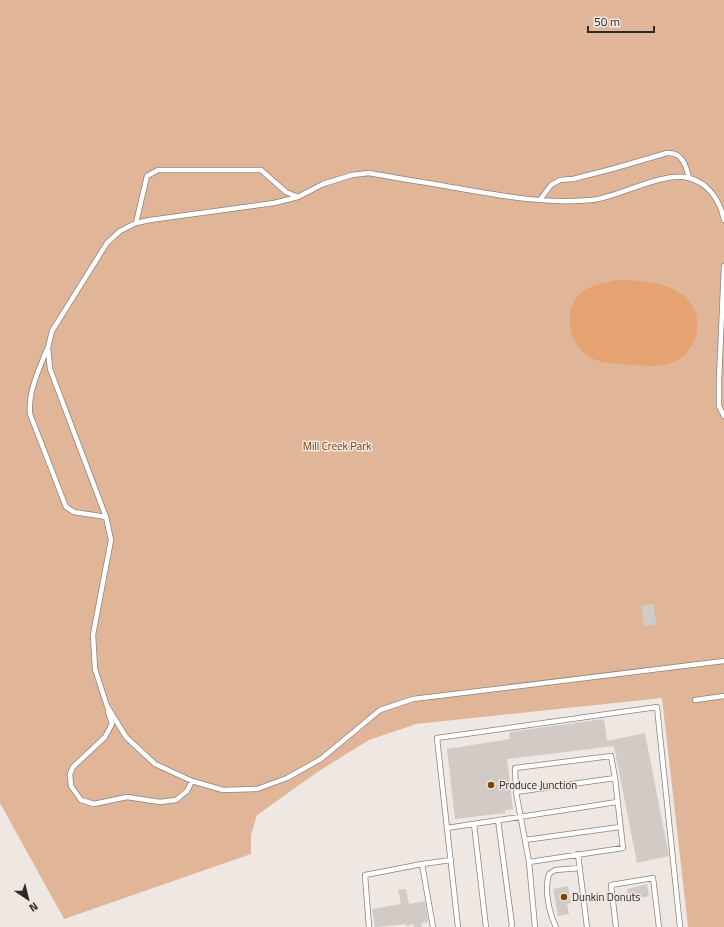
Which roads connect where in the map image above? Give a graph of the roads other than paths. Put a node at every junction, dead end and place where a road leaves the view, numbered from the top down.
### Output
1 (689, 178) junction
2 (298, 197) junction
3 (540, 200) junction
4 (724, 220) edge
5 (136, 223) junction
6 (724, 266) edge
7 (48, 348) junction
8 (724, 416) edge
9 (106, 517) junction
10 (724, 662) edge
11 (724, 696) edge
12 (695, 700) dead end
13 (107, 706) junction
14 (615, 778) junction
15 (192, 781) junction
16 (516, 792) junction
17 (617, 802) junction
18 (521, 816) junction
19 (498, 820) junction
20 (474, 824) junction
21 (620, 827) junction
22 (447, 828) junction
23 (525, 840) junction
24 (578, 854) junction
25 (451, 860) junction
26 (529, 862) junction
27 (422, 864) junction
28 (580, 868) junction
29 (369, 927) edge
30 (433, 927) edge
31 (458, 927) edge
32 (486, 927) edge
33 (511, 927) edge
34 (535, 927) edge
35 (556, 927) edge
36 (587, 927) edge
37 (616, 927) edge
38 (659, 927) edge
39 (680, 927) edge

1 - 3 lane
1 - 3 lane
1 - 4 lane
2 - 3 lane
2 - 5 lane
2 - 5 lane
5 - 7 lane
6 - 8 lane
7 - 9 lane
7 - 9 lane
9 - 13 lane
10 - 15 lane
11 - 12 lane
13 - 15 lane
13 - 15 lane
14 - 16 lane
14 - 16 lane
14 - 17 lane
16 - 18 lane
17 - 18 lane
17 - 21 lane
18 - 19 lane
18 - 23 lane
19 - 20 lane
19 - 33 lane
20 - 22 lane
20 - 32 lane
21 - 23 lane
21 - 24 lane
22 - 25 lane
22 - 39 lane
23 - 26 lane
24 - 26 lane
24 - 28 lane
25 - 27 lane
25 - 31 lane
26 - 34 lane
27 - 29 lane
27 - 30 lane
28 - 35 lane
28 - 36 lane
37 - 38 lane

